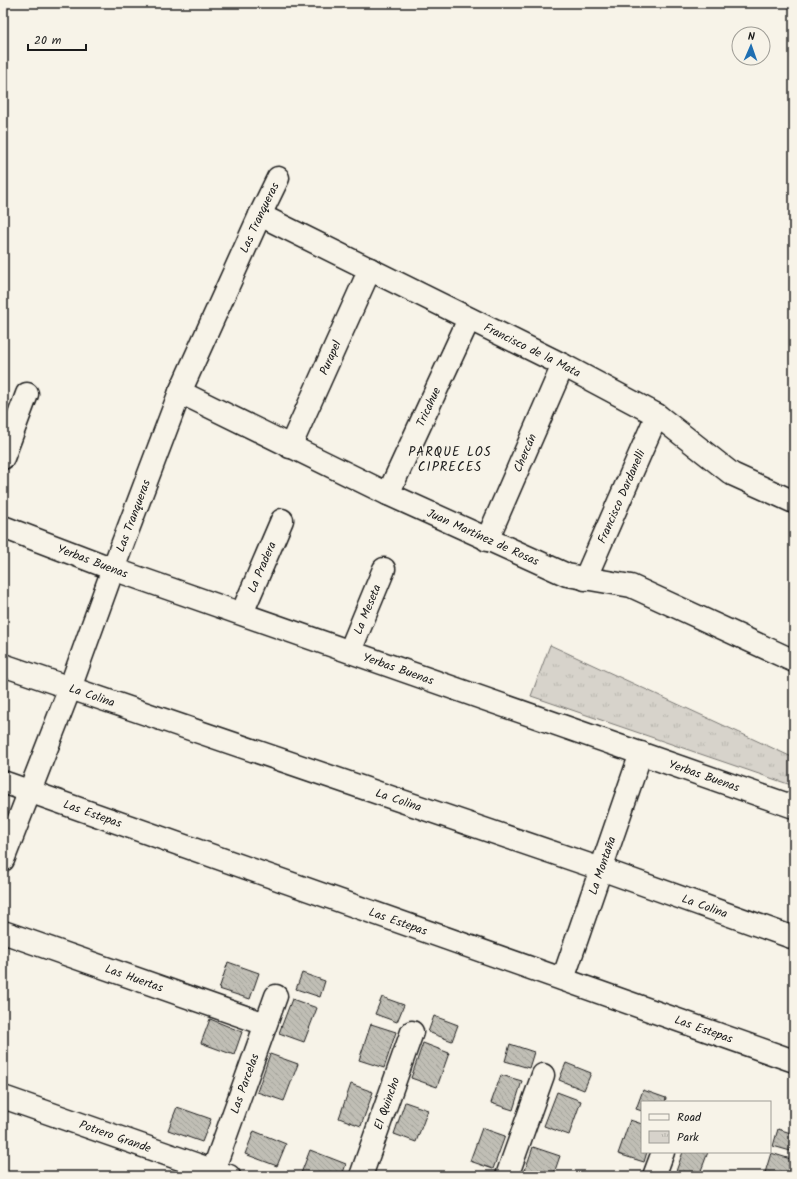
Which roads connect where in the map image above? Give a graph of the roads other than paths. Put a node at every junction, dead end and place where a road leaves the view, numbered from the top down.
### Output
1 (278, 178) dead end
2 (260, 215) junction
3 (370, 269) junction
4 (469, 319) junction
5 (563, 366) junction
6 (180, 392) junction
7 (27, 394) dead end
8 (657, 415) junction
9 (290, 446) junction
10 (3, 458) edge
11 (388, 494) junction
12 (794, 502) edge
13 (282, 520) dead end
14 (3, 528) edge
15 (487, 540) junction
16 (384, 568) dead end
17 (113, 569) junction
18 (585, 579) junction
19 (242, 613) junction
20 (350, 651) junction
21 (794, 661) edge
22 (3, 665) edge
23 (70, 688) junction
24 (641, 753) junction
25 (3, 782) edge
26 (30, 792) junction
27 (794, 807) edge
28 (3, 860) edge
29 (601, 869) junction
30 (3, 932) edge
31 (794, 938) edge
32 (563, 979) junction
33 (276, 996) dead end
34 (265, 1024) junction
35 (412, 1032) dead end
36 (794, 1061) edge
37 (543, 1076) dead end
38 (3, 1097) edge
39 (663, 1153) edge
40 (221, 1173) edge
41 (361, 1176) edge
42 (507, 1176) edge
43 (654, 1176) edge

1 - 2 street, Las Tranqueras
2 - 3 street, Francisco de la Mata
2 - 6 street, Las Tranqueras
3 - 4 street, Francisco de la Mata
3 - 9 street, Purapel
4 - 5 street, Francisco de la Mata
4 - 11 street, Tricahue
5 - 8 street, Francisco de la Mata
5 - 15 street, Chercán
6 - 9 street, Juan Martínez de Rosas
6 - 17 street, Las Tranqueras
7 - 10 street
8 - 12 street, Francisco de la Mata
8 - 18 street, Francisco Dardanelli
9 - 11 street, Juan Martínez de Rosas
11 - 15 street, Juan Martínez de Rosas
13 - 19 street, La Pradera
14 - 17 street, Yerbas Buenas
15 - 18 street, Juan Martínez de Rosas
16 - 20 street, La Meseta
17 - 19 street, Yerbas Buenas
17 - 23 street, Las Tranqueras
18 - 21 street, Juan Martínez de Rosas
19 - 20 street, Yerbas Buenas
20 - 24 street, Yerbas Buenas
22 - 23 street, La Colina
23 - 26 street, Las Tranqueras
23 - 29 street, La Colina
24 - 27 street, Yerbas Buenas
24 - 29 street, La Montaña
25 - 26 street, Las Estepas
26 - 28 street, Las Tranqueras
26 - 32 street, Las Estepas
29 - 31 street, La Colina
29 - 32 street, La Montaña
30 - 34 street, Las Huertas
32 - 36 street, Las Estepas
33 - 34 street, Las Parcelas
34 - 40 street, Las Parcelas
35 - 41 street, El Quincho
37 - 42 street
38 - 40 street, Potrero Grande
39 - 43 street

